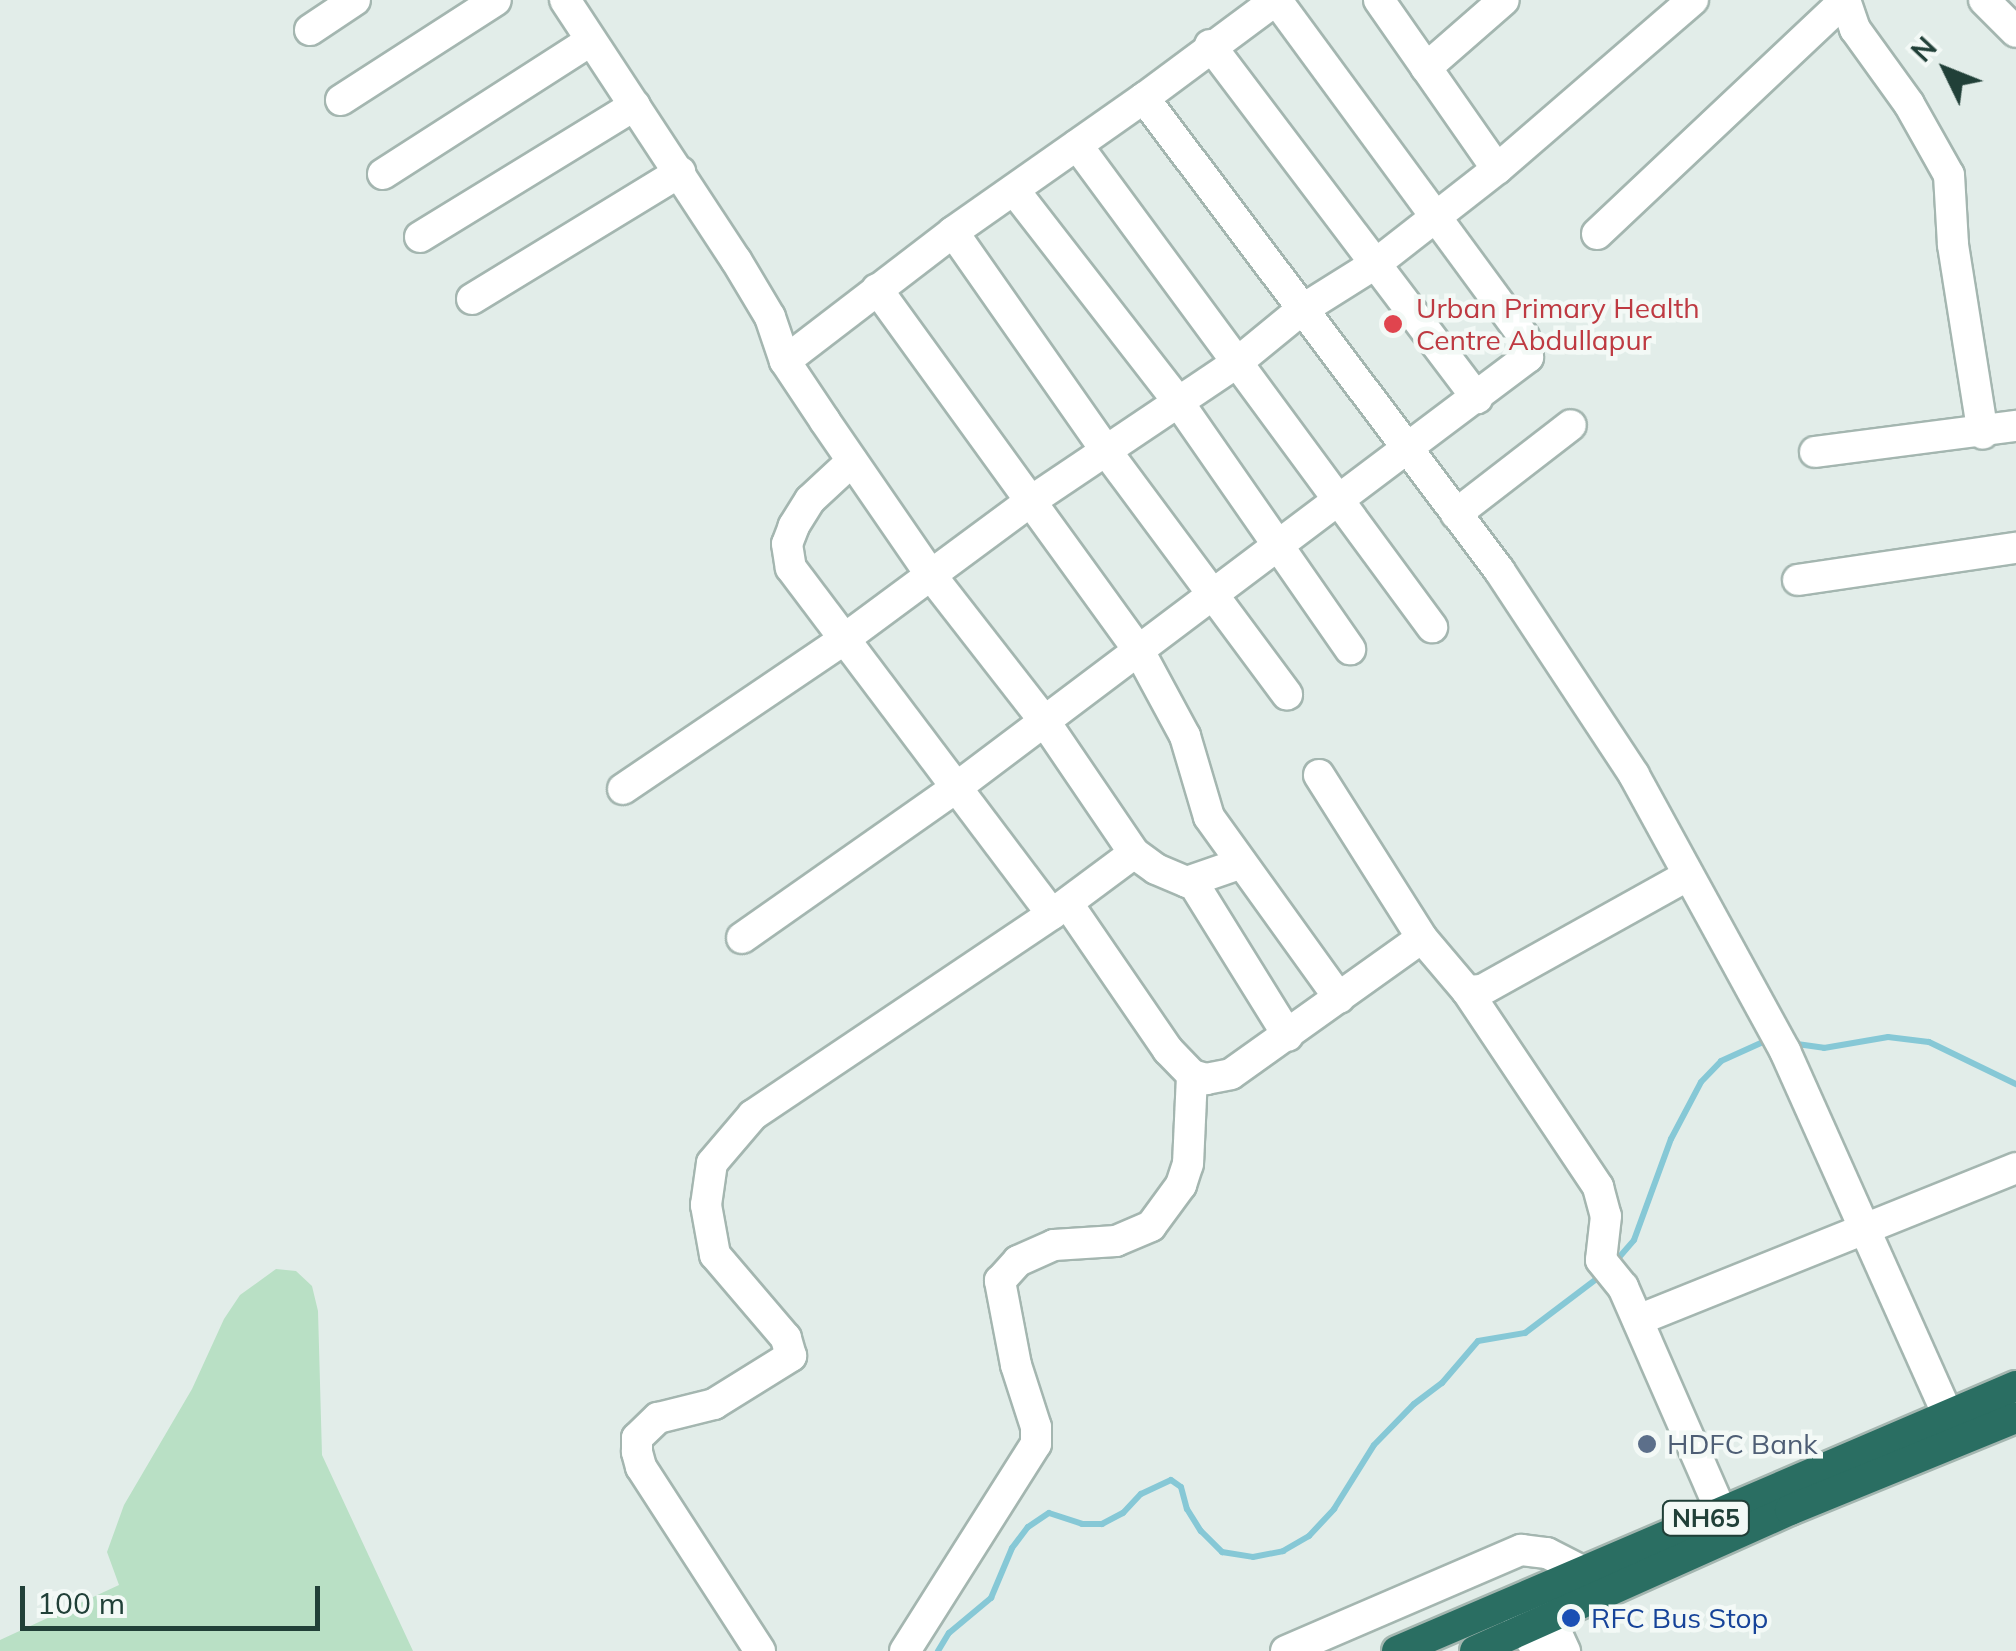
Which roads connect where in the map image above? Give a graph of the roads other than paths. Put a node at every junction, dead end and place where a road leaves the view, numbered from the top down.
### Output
1 (354, 0) edge
2 (496, 0) edge
3 (565, 0) edge
4 (1277, 0) edge
5 (1378, 0) edge
6 (1504, 0) edge
7 (1693, 0) edge
8 (1845, 0) edge
9 (1984, 0) edge
10 (310, 30) dead end
11 (2016, 32) edge
12 (590, 40) junction
13 (1210, 45) junction
14 (1426, 68) junction
15 (1144, 98) junction
16 (341, 100) dead end
17 (635, 105) junction
18 (1077, 145) junction
19 (1497, 169) junction
20 (680, 172) junction
21 (383, 174) dead end
22 (1014, 190) junction
23 (1437, 216) junction
24 (953, 232) junction
25 (1597, 234) dead end
26 (420, 236) dead end
27 (1378, 262) junction
28 (877, 289) junction
29 (472, 299) dead end
30 (1300, 310) junction
31 (786, 361) junction
32 (1238, 361) junction
33 (1478, 398) junction
34 (1179, 403) junction
35 (1571, 425) dead end
36 (2016, 426) edge
37 (1984, 434) junction
38 (1407, 450) junction
39 (1107, 452) junction
40 (1815, 452) dead end
41 (852, 461) junction
42 (1337, 499) junction
43 (1031, 501) junction
44 (1456, 514) junction
45 (1276, 548) junction
46 (2016, 548) edge
47 (930, 574) junction
48 (1798, 580) dead end
49 (1211, 595) junction
50 (1432, 627) dead end
51 (843, 640) junction
52 (1138, 649) junction
53 (1350, 649) dead end
54 (1288, 694) dead end
55 (1043, 719) junction
56 (1319, 775) dead end
57 (957, 787) junction
58 (623, 789) dead end
59 (1134, 853) junction
60 (1239, 864) junction
61 (1687, 876) junction
62 (1192, 881) junction
63 (1060, 909) junction
64 (742, 938) dead end
65 (1422, 938) junction
66 (1467, 992) junction
67 (1340, 998) junction
68 (1288, 1036) junction
69 (1192, 1075) junction
70 (2016, 1168) edge
71 (1866, 1225) junction
72 (1638, 1320) junction
73 (2016, 1386) edge
74 (1948, 1415) junction
75 (2016, 1418) edge
76 (1721, 1511) junction
77 (1586, 1573) junction
78 (1532, 1620) edge
79 (760, 1651) edge
80 (906, 1651) edge
81 (1286, 1651) edge
82 (1397, 1651) edge
83 (1475, 1651) edge
84 (1565, 1651) edge

1 - 10 street
2 - 16 street
3 - 12 street
4 - 13 street
4 - 23 street
5 - 14 street
6 - 14 street
7 - 19 street
8 - 25 street
8 - 37 street
9 - 11 street
12 - 17 street
12 - 21 street
13 - 15 street
13 - 27 street
14 - 19 street
15 - 18 street
15 - 30 street
17 - 20 street
17 - 26 street
18 - 22 street
18 - 32 street
19 - 23 street
20 - 29 street
20 - 31 street
22 - 24 street
22 - 34 street
23 - 27 street
23 - 33 street
24 - 28 street
24 - 39 street
27 - 30 street
27 - 33 street
28 - 31 street
28 - 43 street
30 - 32 street
30 - 38 street
31 - 41 street
32 - 34 street
32 - 42 street
33 - 38 street
34 - 39 street
34 - 45 street
35 - 44 street
36 - 37 street
37 - 40 street
38 - 42 street
38 - 44 street
39 - 43 street
39 - 49 street
41 - 47 street
41 - 51 street
42 - 45 street
42 - 50 street
43 - 47 street
43 - 52 street
44 - 61 street
45 - 49 street
45 - 53 street
46 - 48 street
47 - 51 street
47 - 55 street
49 - 52 street
49 - 54 street
51 - 57 street
51 - 58 street
52 - 55 street
52 - 60 street
55 - 57 street
55 - 59 street
56 - 65 street
57 - 63 street
57 - 64 street
59 - 62 street
59 - 63 street
60 - 62 street
60 - 67 street
61 - 66 street
61 - 71 street
62 - 68 street
63 - 69 street
63 - 79 street
65 - 66 street
65 - 67 street
66 - 72 street
67 - 68 street
68 - 69 street
69 - 80 street
70 - 71 street
71 - 72 street
71 - 74 street
72 - 76 street
73 - 74 highway, NH65
74 - 76 highway, NH65
75 - 78 highway, NH65
76 - 77 highway, NH65
77 - 78 highway, NH65
77 - 81 street
78 - 82 highway, NH65
78 - 83 highway, NH65
78 - 84 street

